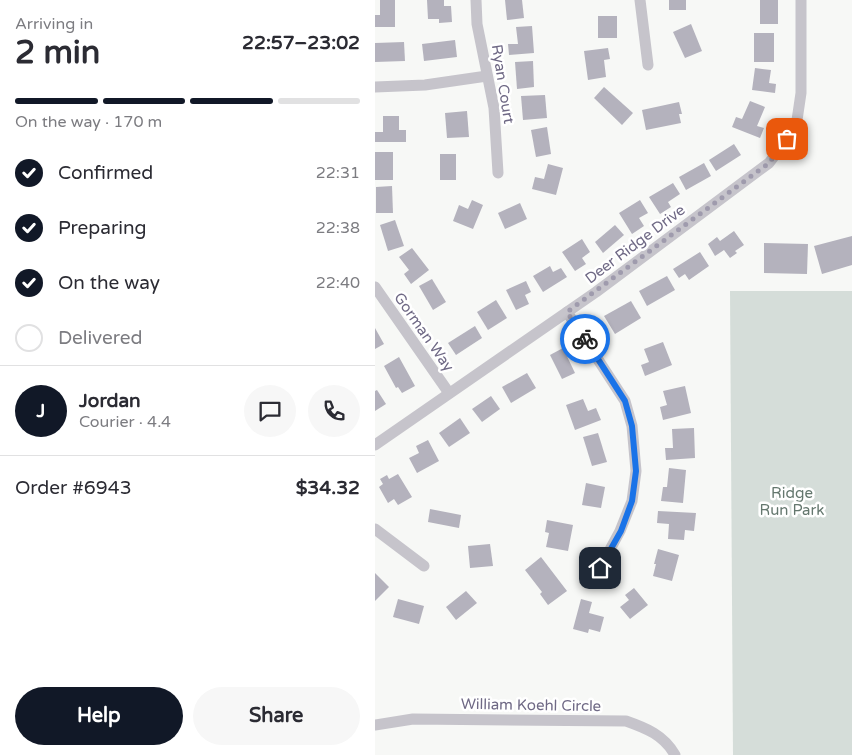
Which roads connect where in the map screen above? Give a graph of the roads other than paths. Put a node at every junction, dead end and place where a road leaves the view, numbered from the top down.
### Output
1 (476, 0) edge
2 (640, 0) edge
3 (801, 0) edge
4 (648, 65) dead end
5 (487, 76) junction
6 (375, 87) edge
7 (497, 173) dead end
8 (375, 287) edge
9 (567, 312) junction
10 (449, 393) junction
11 (375, 445) edge
12 (375, 529) edge
13 (425, 566) dead end
14 (600, 568) dead end
15 (375, 725) edge
16 (675, 755) edge

1 - 5 street, Ryan Court
2 - 4 street
3 - 9 street, Deer Ridge Drive
5 - 6 street
5 - 7 street, Ryan Court
8 - 10 street, Gorman Way
9 - 10 street, Deer Ridge Drive
9 - 14 street
10 - 11 street, Deer Ridge Drive
12 - 13 street
15 - 16 street, William Koehl Circle

